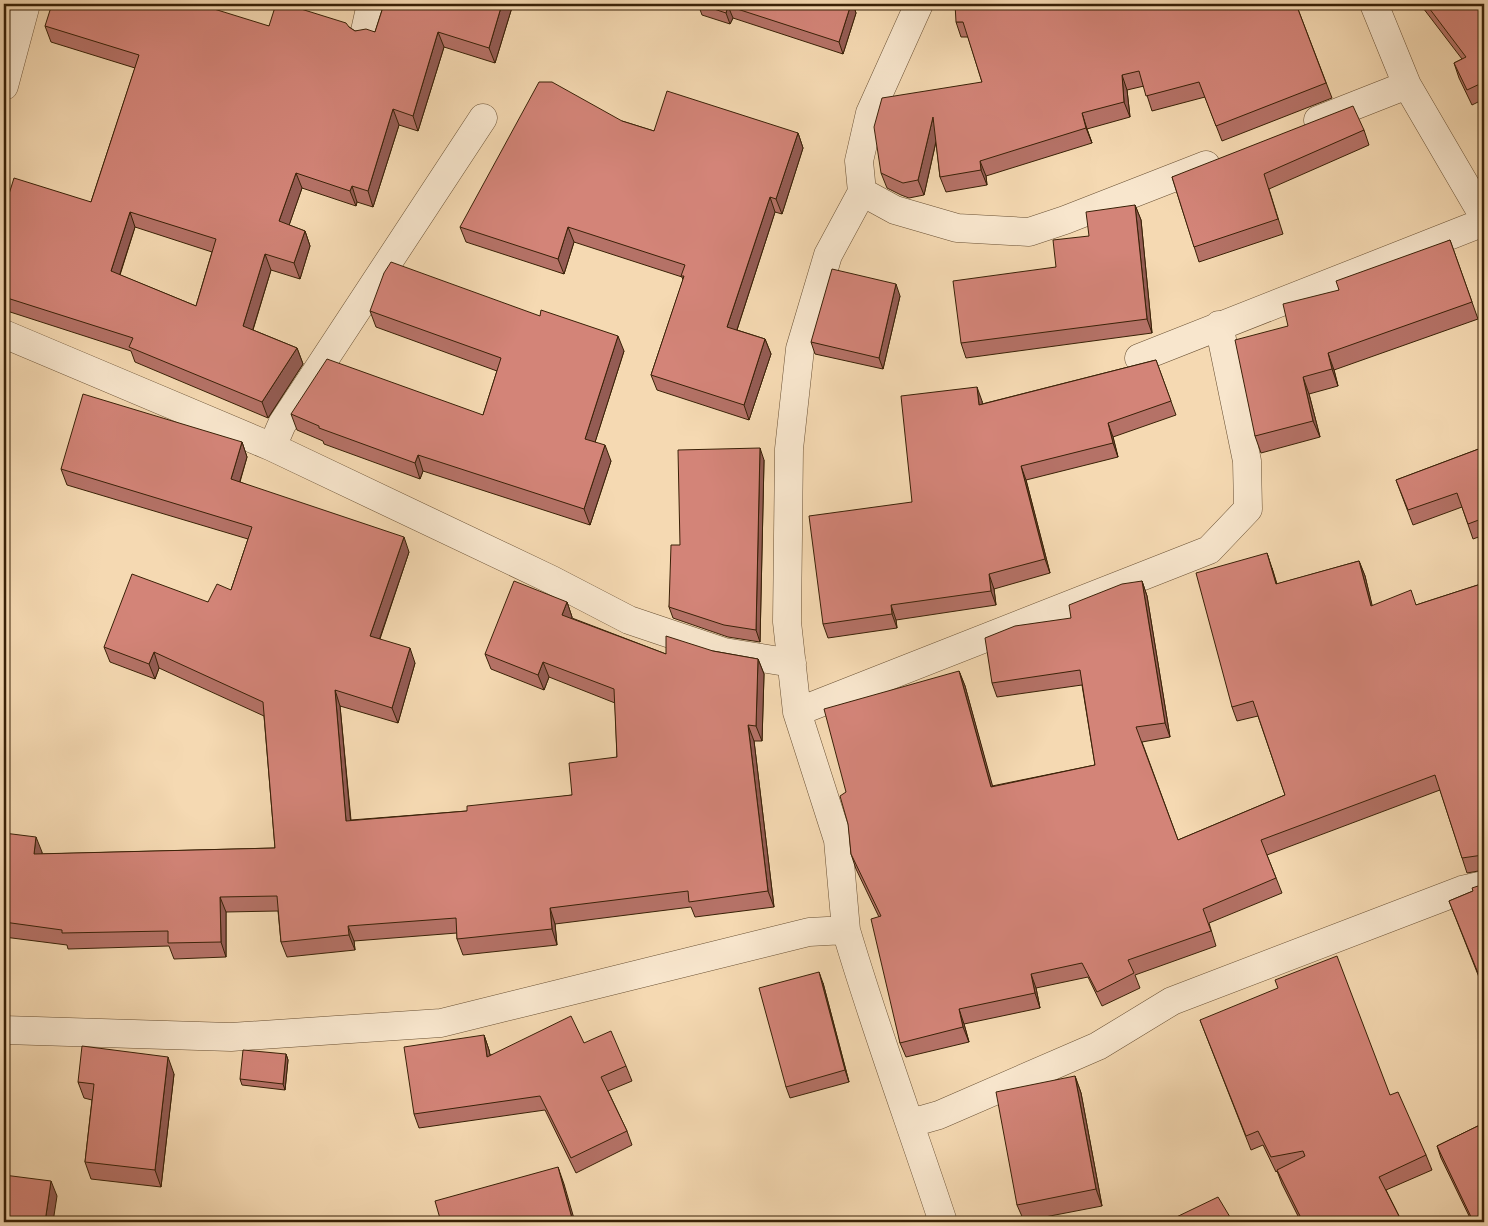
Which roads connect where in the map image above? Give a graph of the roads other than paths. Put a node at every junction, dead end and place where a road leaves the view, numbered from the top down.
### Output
1 (26, 4) edge
2 (371, 4) edge
3 (919, 4) edge
4 (1374, 4) edge
5 (365, 31) edge
6 (6, 70) edge
7 (1407, 85) junction
8 (483, 118) dead end
9 (1296, 129) edge
10 (1232, 154) edge
11 (862, 192) junction
12 (1484, 218) edge
13 (1484, 222) edge
14 (1219, 325) junction
15 (4, 334) edge
16 (1139, 358) dead end
17 (272, 447) junction
18 (792, 663) junction
19 (798, 712) junction
20 (1484, 885) edge
21 (846, 930) junction
22 (4, 1030) edge
23 (911, 1123) junction
24 (943, 1222) edge

1 - 6 street
2 - 5 street
3 - 11 street
4 - 7 street
7 - 9 street
7 - 12 street
8 - 17 street
10 - 11 street
11 - 18 street
13 - 14 street
14 - 16 street
14 - 19 street
15 - 17 street
17 - 18 street
18 - 19 street
19 - 21 street
20 - 23 street
21 - 22 street
21 - 23 street
23 - 24 street

